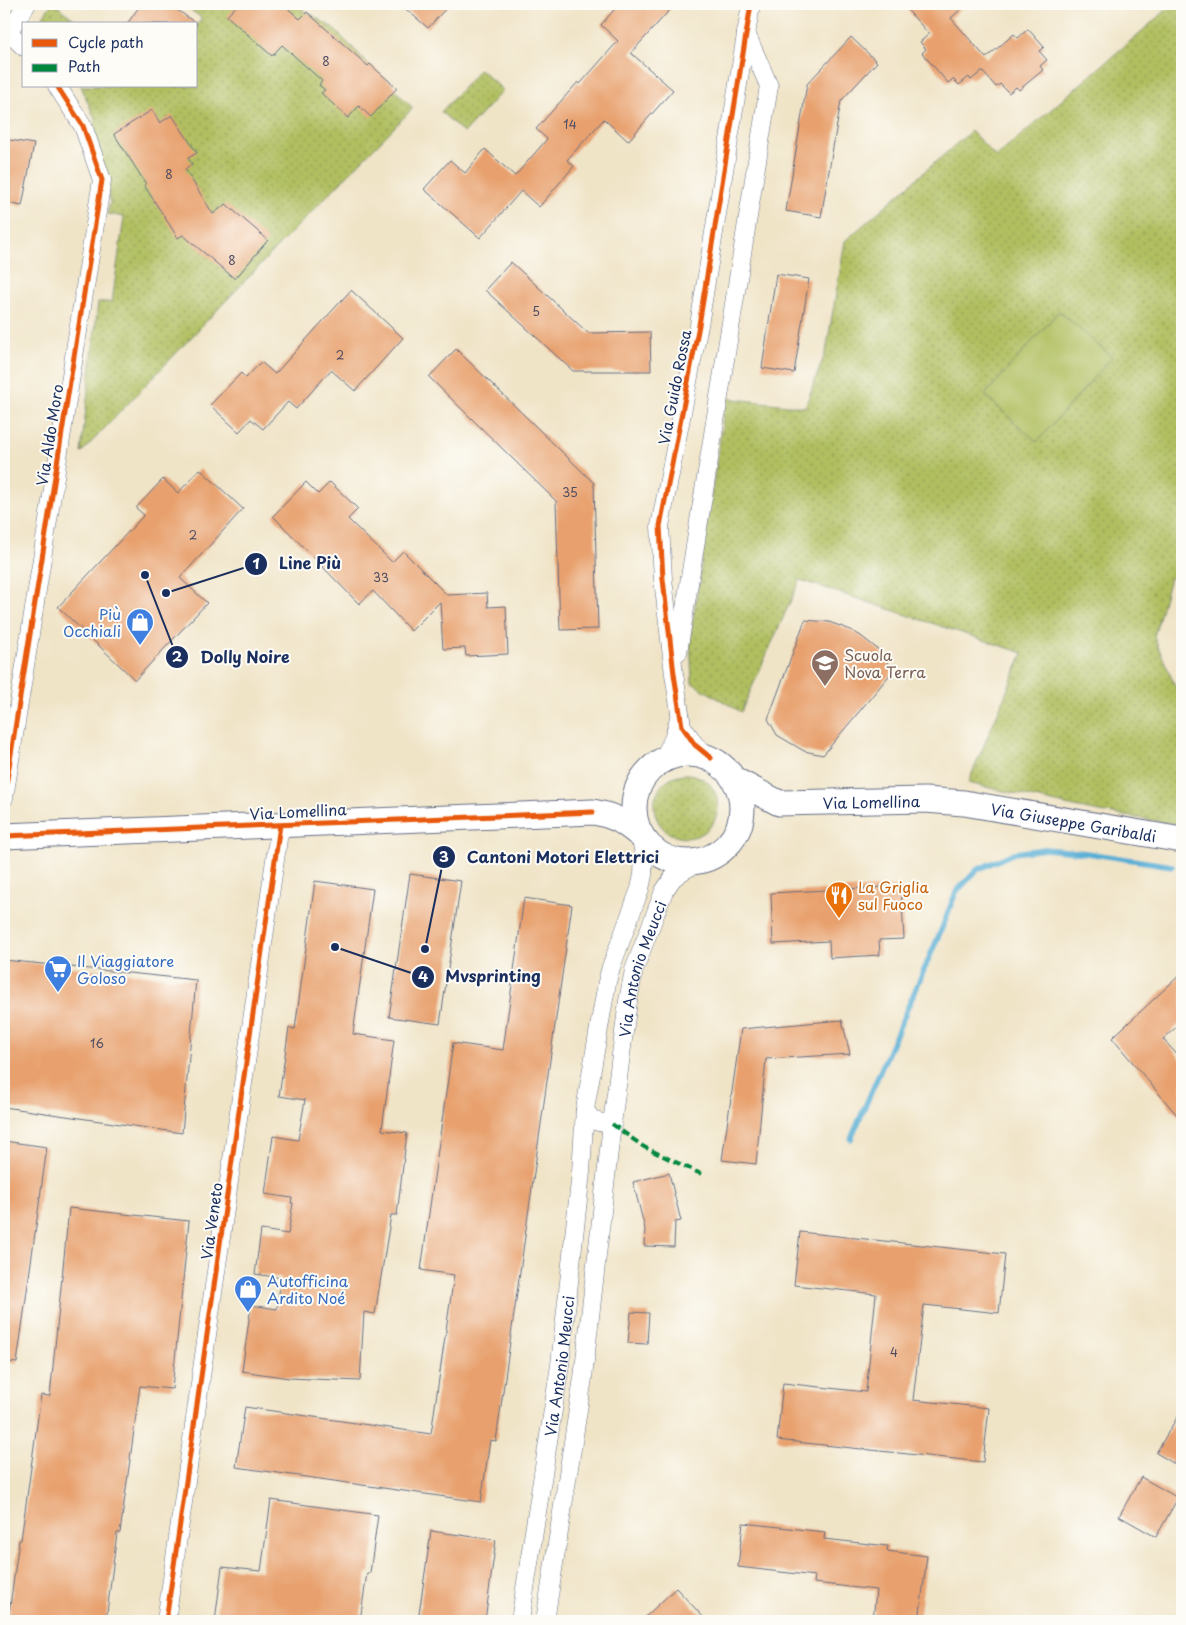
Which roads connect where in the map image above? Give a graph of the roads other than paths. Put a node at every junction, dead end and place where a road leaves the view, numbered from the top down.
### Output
1 (27, 4) edge
2 (753, 6) edge
3 (6, 30) edge
4 (746, 33) junction
5 (22, 45) edge
6 (58, 88) edge
7 (674, 674) junction
8 (680, 711) junction
9 (712, 758) junction
10 (663, 760) junction
11 (735, 780) junction
12 (640, 782) junction
13 (4, 798) edge
14 (779, 803) junction
15 (964, 803) joint
16 (593, 812) junction
17 (280, 825) junction
18 (736, 832) junction
19 (640, 835) junction
20 (4, 836) edge
21 (1182, 840) edge
22 (699, 862) junction
23 (585, 1109) junction
24 (612, 1124) junction
25 (166, 1621) edge
26 (520, 1621) edge
27 (545, 1621) edge

1 - 3 street
2 - 4 street, Via Guido Rossa
3 - 5 street
4 - 7 street, Via Guido Rossa
4 - 7 street, Via Guido Rossa
6 - 13 street, Via Aldo Moro
7 - 8 street, Via Guido Rossa
8 - 9 street, Via Guido Rossa
8 - 10 street, Via Guido Rossa
9 - 10 main road
9 - 11 main road
10 - 12 main road
11 - 14 main road, Via Lomellina
11 - 18 main road
12 - 16 main road, Via Lomellina
12 - 19 main road
14 - 15 main road, Via Lomellina
14 - 18 main road
15 - 21 main road, Via Giuseppe Garibaldi
16 - 17 main road, Via Lomellina
16 - 19 main road, Via Lomellina
17 - 20 main road, Via Lomellina
17 - 25 street, Via Veneto
18 - 22 main road
19 - 22 main road
19 - 23 street, Via Antonio Meucci
22 - 24 street, Via Antonio Meucci
23 - 24 street
23 - 26 street, Via Antonio Meucci
24 - 27 street, Via Antonio Meucci

